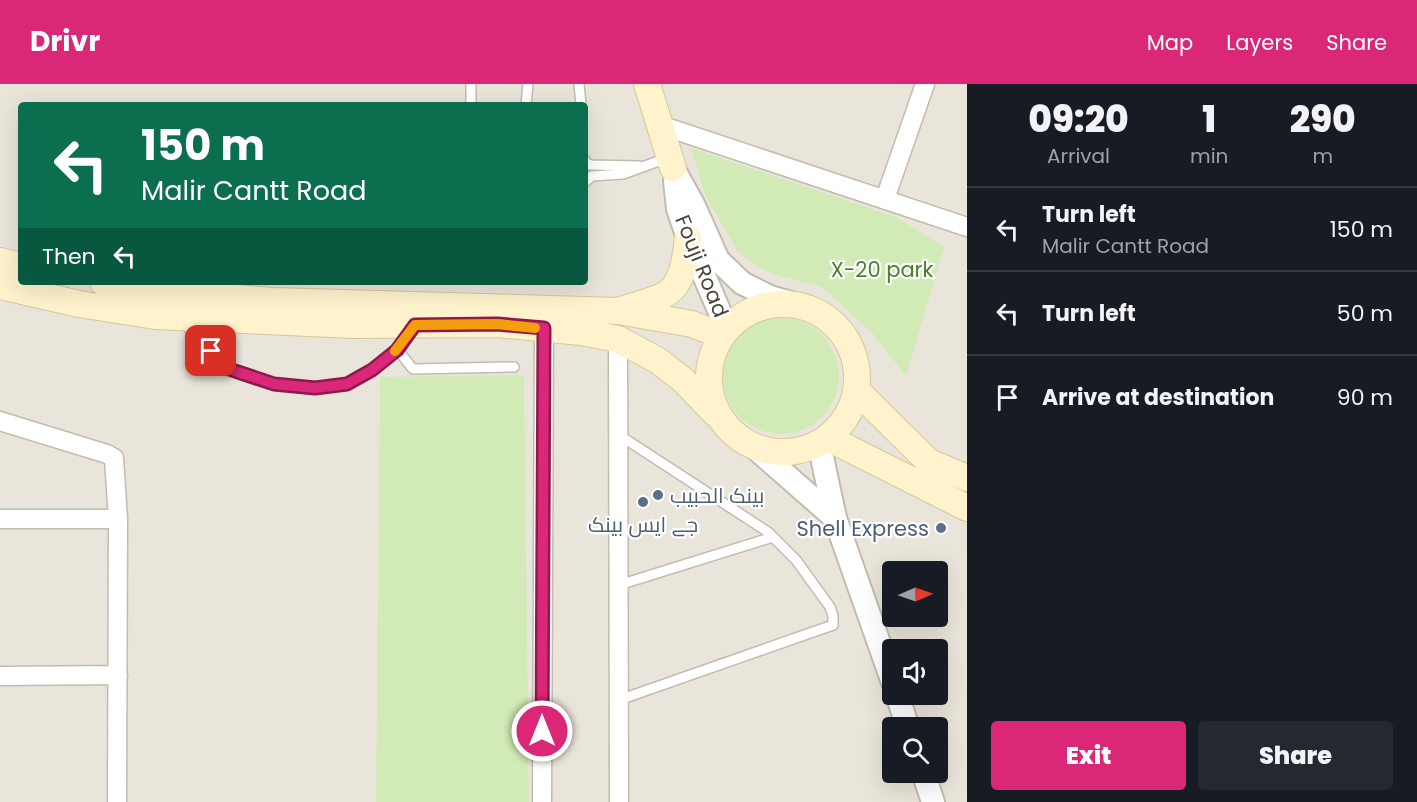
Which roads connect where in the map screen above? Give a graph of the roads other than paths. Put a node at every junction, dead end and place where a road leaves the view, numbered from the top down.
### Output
1 (471, 84) edge
2 (528, 84) edge
3 (579, 84) edge
4 (647, 84) edge
5 (925, 84) edge
6 (471, 102) edge
7 (526, 102) edge
8 (581, 102) edge
9 (660, 124) junction
10 (671, 162) junction
11 (588, 164) edge
12 (641, 166) junction
13 (588, 179) edge
14 (885, 199) junction
15 (967, 227) edge
16 (688, 238) junction
17 (0, 261) edge
18 (18, 265) edge
19 (118, 285) edge
20 (0, 286) edge
21 (795, 304) junction
22 (618, 311) junction
23 (180, 318) junction
24 (415, 325) junction
25 (544, 328) junction
26 (725, 332) junction
27 (618, 339) junction
28 (397, 350) junction
29 (514, 367) dead end
30 (856, 390) junction
31 (715, 413) junction
32 (0, 421) edge
33 (619, 435) junction
34 (823, 440) junction
35 (754, 447) junction
36 (967, 478) edge
37 (967, 508) edge
38 (835, 518) junction
39 (0, 519) edge
40 (118, 519) junction
41 (773, 537) junction
42 (619, 585) junction
43 (882, 652) edge
44 (118, 675) junction
45 (0, 676) edge
46 (619, 700) junction
47 (927, 783) edge
48 (117, 802) edge
49 (542, 802) edge
50 (619, 802) edge
51 (933, 802) edge

1 - 6 lane
2 - 7 lane
3 - 8 lane
4 - 9 main road, Fouji Road
5 - 14 street
9 - 10 main road, Fouji Road
9 - 14 street
10 - 12 lane
10 - 16 street, Fouji Road
10 - 21 street, Fouji Road
11 - 12 lane
12 - 13 lane
14 - 15 street
16 - 22 main road
16 - 26 street, Fouji Road
17 - 18 main road
19 - 22 main road
20 - 23 main road
21 - 26 main road
21 - 30 main road
22 - 26 main road
23 - 24 main road
23 - 28 lane
24 - 25 main road
24 - 28 lane
25 - 27 main road
25 - 49 street
26 - 31 main road
27 - 31 main road
27 - 33 street
28 - 29 lane
30 - 34 main road
30 - 36 main road
31 - 35 main road
32 - 40 street
33 - 41 lane
33 - 42 street
34 - 35 main road
34 - 37 main road
34 - 38 street
35 - 38 street
38 - 43 street
39 - 40 street
40 - 44 street
41 - 42 lane
41 - 46 lane
42 - 46 street
44 - 45 street
44 - 48 street
46 - 50 street
47 - 51 street

